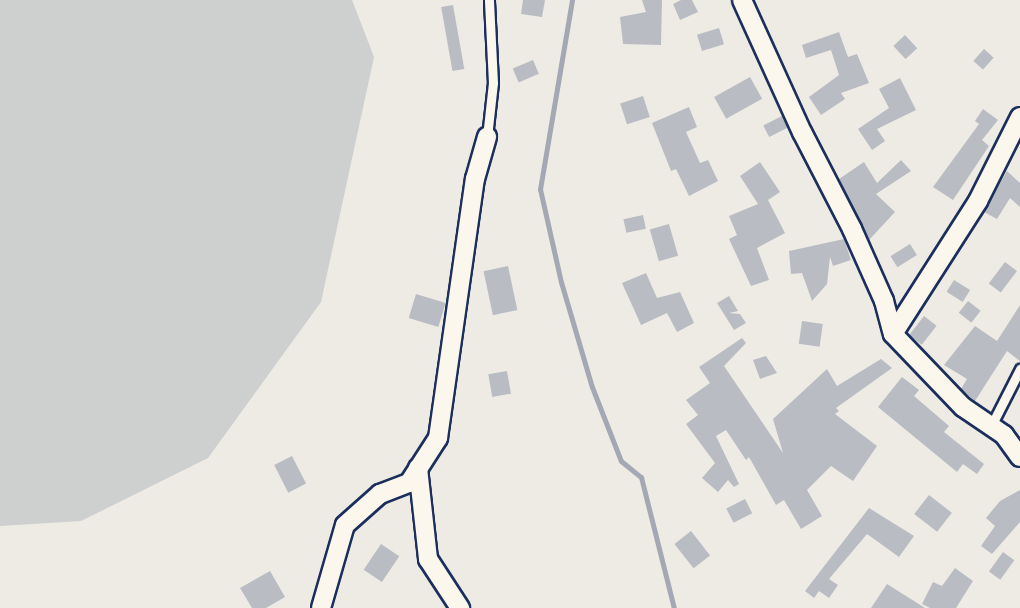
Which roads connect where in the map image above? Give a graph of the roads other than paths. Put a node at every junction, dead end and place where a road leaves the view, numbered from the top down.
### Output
1 (489, 0) edge
2 (742, 0) edge
3 (1020, 117) edge
4 (487, 137) joint
5 (893, 334) junction
6 (1020, 369) edge
7 (992, 424) junction
8 (1020, 457) edge
9 (418, 468) junction
10 (321, 608) edge
11 (460, 608) edge

1 - 4 lane
2 - 5 street
3 - 5 street
4 - 9 street
5 - 7 street
6 - 7 lane
7 - 8 street
9 - 10 street
9 - 11 street

